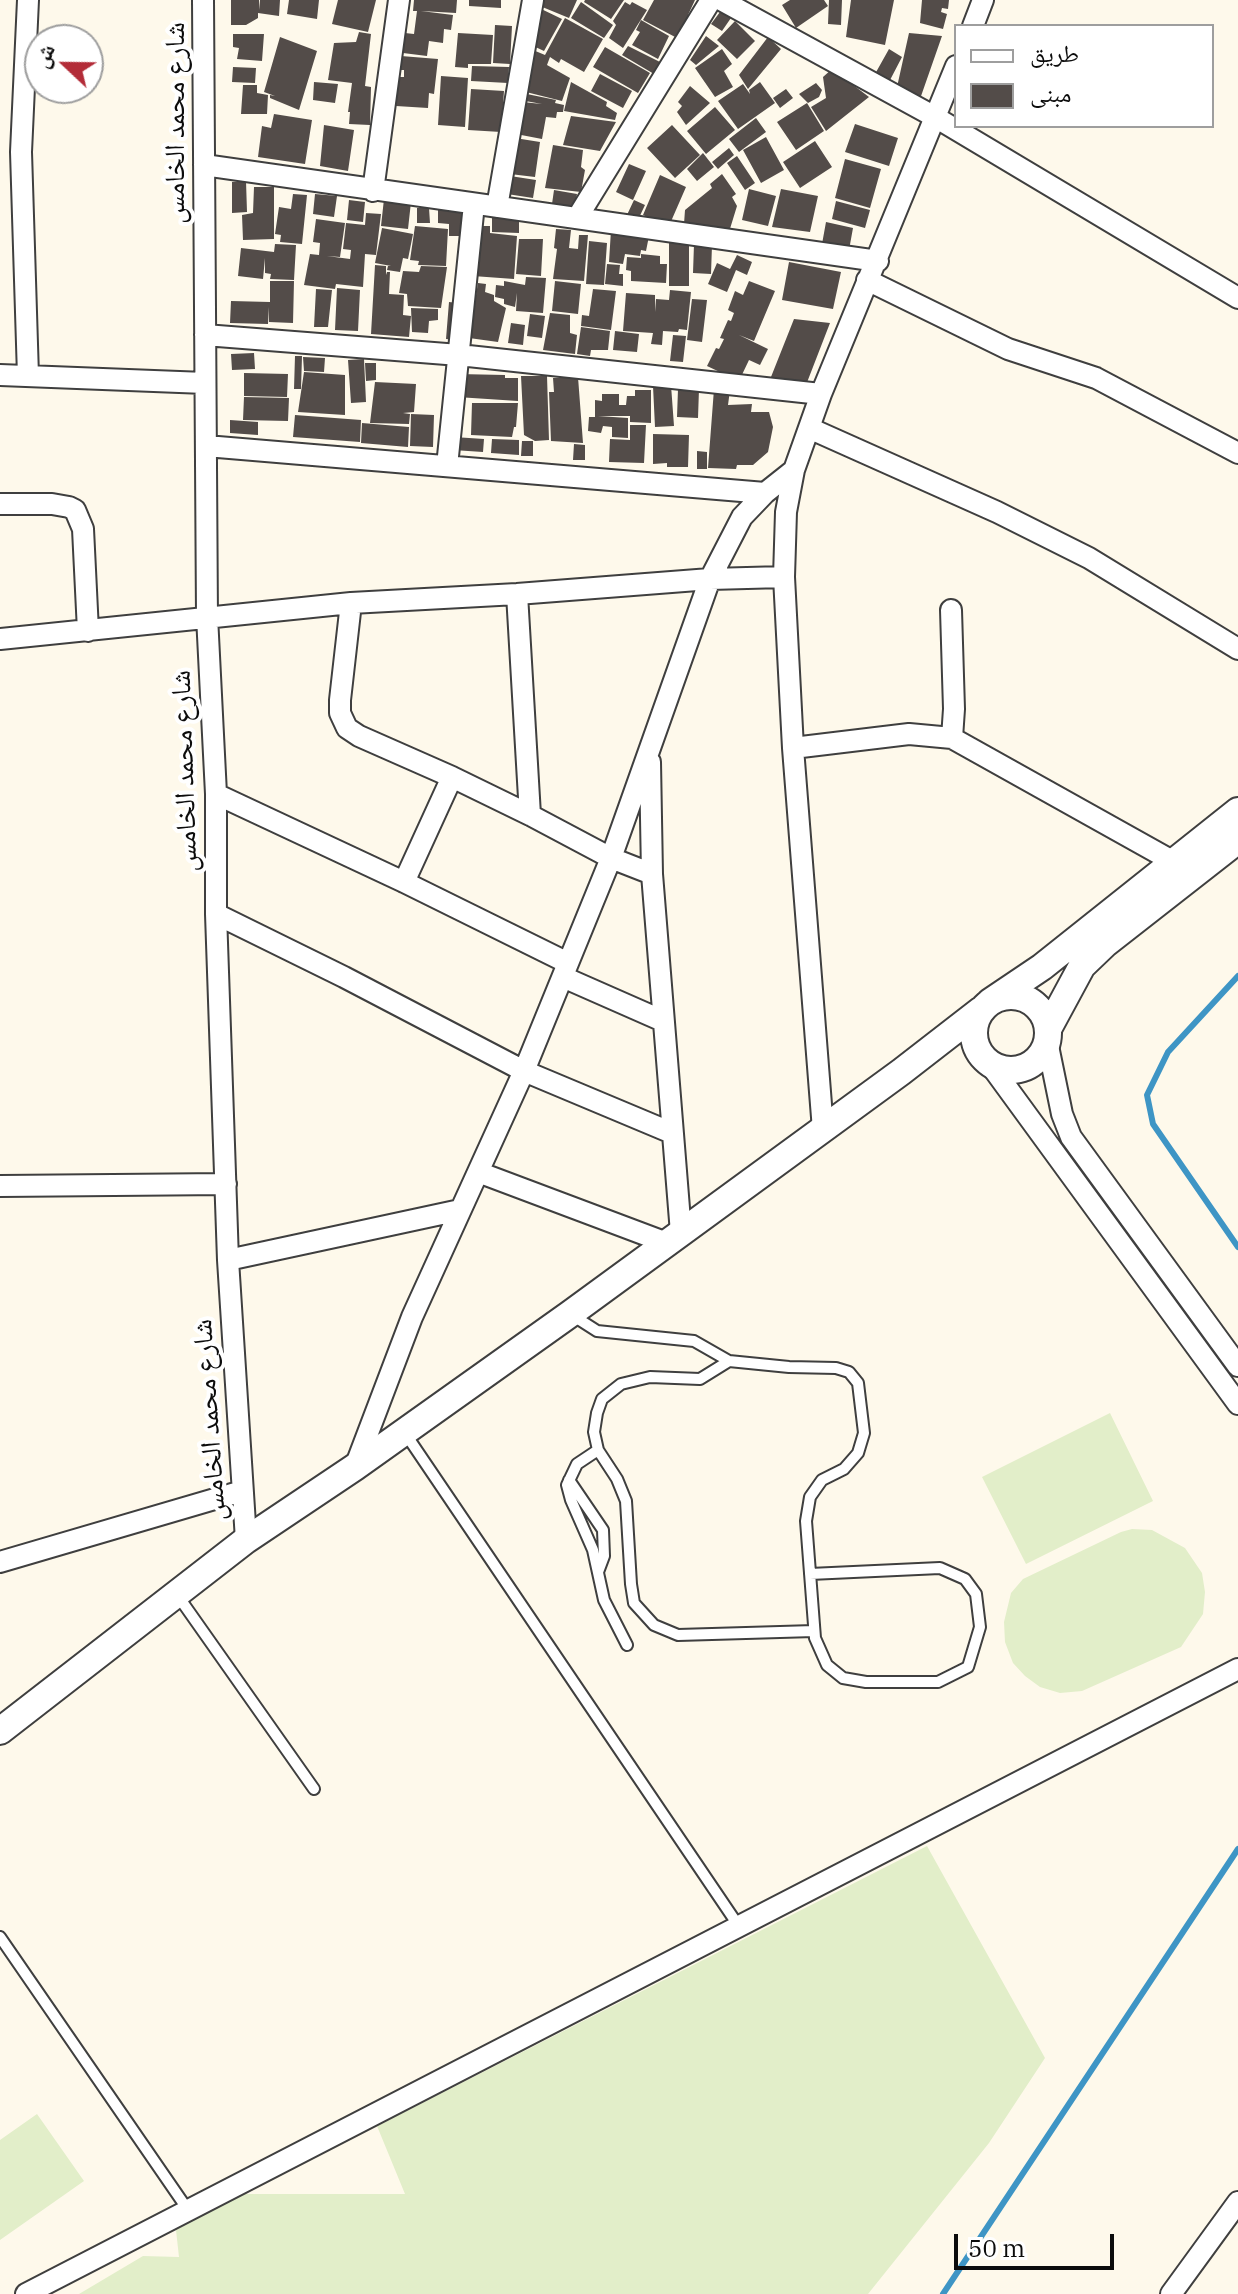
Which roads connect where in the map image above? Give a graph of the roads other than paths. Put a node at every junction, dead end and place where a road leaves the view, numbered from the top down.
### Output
1 (28, 0) edge
2 (203, 0) edge
3 (399, 0) edge
4 (533, 0) edge
5 (711, 0) edge
6 (721, 0) edge
7 (983, 0) edge
8 (974, 24) edge
9 (954, 71) edge
10 (935, 117) junction
11 (0, 151) edge
12 (21, 152) junction
13 (204, 165) junction
14 (373, 191) junction
15 (474, 204) junction
16 (497, 207) junction
17 (577, 218) junction
18 (878, 261) junction
19 (867, 280) junction
20 (1238, 298) edge
21 (205, 335) junction
22 (459, 355) junction
23 (0, 375) edge
24 (28, 376) junction
25 (205, 383) junction
26 (821, 394) junction
27 (809, 428) junction
28 (206, 446) junction
29 (1238, 453) edge
30 (447, 466) junction
31 (794, 470) junction
32 (765, 493) junction
33 (0, 504) edge
34 (784, 577) junction
35 (710, 579) junction
36 (517, 594) junction
37 (351, 603) junction
38 (951, 610) dead end
39 (207, 616) junction
40 (88, 631) junction
41 (0, 639) edge
42 (1238, 649) edge
43 (952, 738) junction
44 (793, 748) junction
45 (650, 751) junction
46 (452, 777) junction
47 (216, 794) junction
48 (1238, 811) edge
49 (530, 815) junction
50 (1238, 840) edge
51 (611, 858) junction
52 (1174, 862) junction
53 (652, 874) junction
54 (404, 882) junction
55 (216, 914) junction
56 (566, 970) junction
57 (986, 1006) junction
58 (663, 1021) junction
59 (1047, 1035) junction
60 (987, 1062) junction
61 (524, 1071) junction
62 (901, 1072) junction
63 (823, 1130) junction
64 (672, 1133) junction
65 (478, 1172) junction
66 (226, 1184) junction
67 (0, 1186) edge
68 (460, 1210) junction
69 (674, 1238) junction
70 (228, 1260) junction
71 (570, 1314) junction
72 (729, 1361) junction
73 (1238, 1366) edge
74 (1238, 1404) edge
75 (404, 1431) junction
76 (598, 1450) junction
77 (355, 1467) junction
78 (569, 1480) junction
79 (242, 1491) junction
80 (246, 1540) junction
81 (0, 1562) edge
82 (598, 1574) junction
83 (810, 1574) junction
84 (177, 1594) junction
85 (814, 1631) junction
86 (627, 1645) dead end
87 (1238, 1669) edge
88 (0, 1731) edge
89 (314, 1789) dead end
90 (738, 1925) junction
91 (0, 1937) edge
92 (1238, 2202) edge
93 (188, 2210) junction
94 (26, 2294) edge
95 (1171, 2294) edge

1 - 12 street
2 - 13 street, شارع محمد الخامس
3 - 14 street
4 - 16 street
5 - 17 street
6 - 10 street
7 - 8 street
9 - 10 street
10 - 18 street
10 - 20 street
11 - 12 street
12 - 24 street
13 - 14 street
13 - 21 street, شارع محمد الخامس
14 - 15 street
15 - 16 street
15 - 22 street
16 - 17 street
17 - 18 street
18 - 19 street
19 - 26 street
19 - 29 street
21 - 22 street
21 - 25 street, شارع محمد الخامس
22 - 26 street
22 - 30 street
23 - 24 street
24 - 25 street
25 - 28 street, شارع محمد الخامس
26 - 27 street
27 - 31 street
27 - 42 street
28 - 30 street
28 - 39 street, شارع محمد الخامس
30 - 32 street
31 - 32 street
31 - 34 street
32 - 35 street
33 - 40 street
34 - 35 street
34 - 44 street
35 - 36 street
35 - 45 street
36 - 37 street
36 - 49 street
37 - 39 street
37 - 46 street
38 - 43 street
39 - 40 street
39 - 47 street, شارع محمد الخامس
40 - 41 street
43 - 44 street
43 - 52 street
44 - 63 street
45 - 51 street
45 - 53 street
46 - 49 street
46 - 54 street
47 - 54 street
47 - 55 street, شارع محمد الخامس
48 - 52 street
49 - 51 street
50 - 59 street
51 - 53 street
51 - 56 street
52 - 57 street
53 - 58 street
54 - 56 street
55 - 61 street
55 - 66 street, شارع محمد الخامس
56 - 58 street
56 - 61 street
57 - 59 street
57 - 60 street
57 - 62 street
58 - 64 street
59 - 60 street
59 - 73 street
60 - 62 street
60 - 74 street
61 - 64 street
61 - 65 street
62 - 63 street
63 - 69 street
64 - 69 street
65 - 68 street
65 - 69 street
66 - 67 street
66 - 70 street, شارع محمد الخامس
68 - 70 street
68 - 77 street
69 - 71 street
70 - 79 street, شارع محمد الخامس
71 - 72 lane
71 - 75 street
72 - 76 lane
72 - 83 lane
75 - 77 street
75 - 90 lane
76 - 78 lane
76 - 85 lane
77 - 80 street
78 - 82 lane
78 - 82 lane
79 - 80 street, شارع محمد الخامس
79 - 81 street
80 - 84 street
82 - 86 lane
83 - 85 lane
83 - 85 lane
84 - 88 street
84 - 89 lane
87 - 90 street
90 - 93 street
91 - 93 lane
92 - 95 street
93 - 94 street

